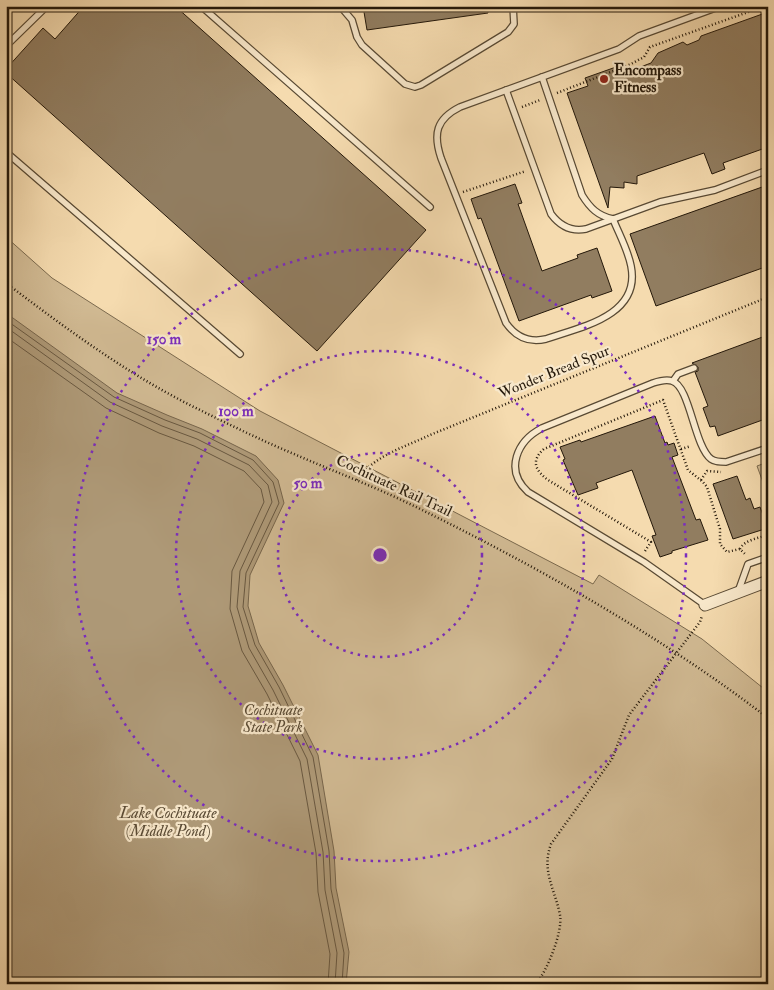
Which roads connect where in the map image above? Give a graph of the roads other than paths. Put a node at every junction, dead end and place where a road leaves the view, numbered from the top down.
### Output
1 (47, 6) edge
2 (201, 6) edge
3 (340, 6) edge
4 (513, 6) edge
5 (721, 6) edge
6 (6, 46) edge
7 (542, 77) junction
8 (506, 90) junction
9 (6, 152) edge
10 (768, 170) edge
11 (430, 207) dead end
12 (613, 219) junction
13 (240, 354) dead end
14 (694, 368) dead end
15 (673, 381) junction
16 (768, 448) edge
17 (768, 556) edge
18 (767, 582) edge
19 (738, 592) junction
20 (706, 605) joint

1 - 6 lane
2 - 11 lane
3 - 4 lane
5 - 7 lane
7 - 8 lane
7 - 12 lane
8 - 12 lane
8 - 12 lane
9 - 13 lane
10 - 12 lane
14 - 15 lane
15 - 16 lane
15 - 20 lane
17 - 19 lane
18 - 19 street
19 - 20 street

